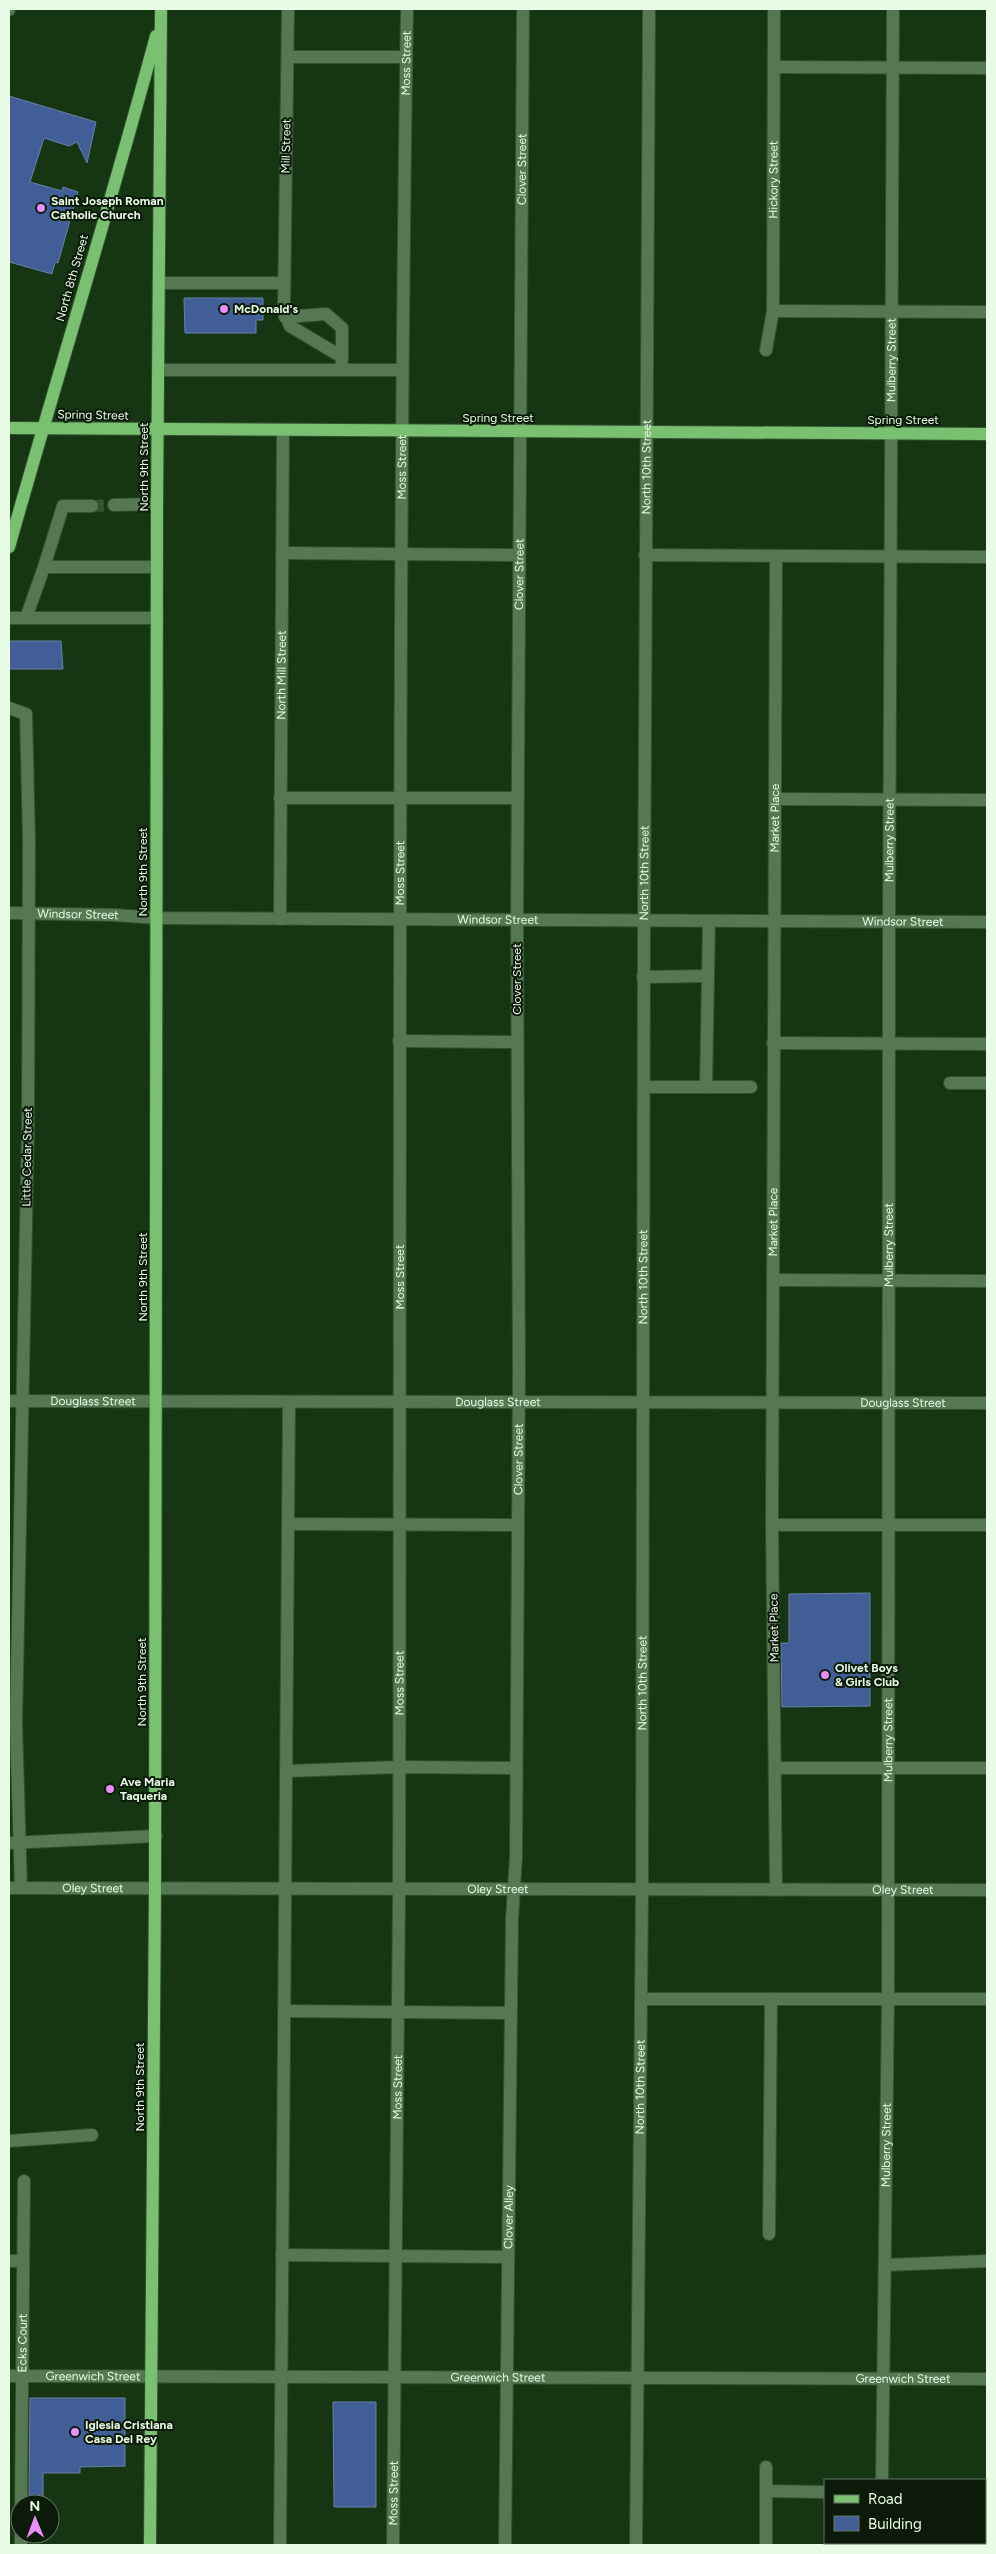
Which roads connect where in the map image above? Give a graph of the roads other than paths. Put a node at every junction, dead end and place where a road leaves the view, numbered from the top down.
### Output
1 (288, 9) edge
2 (407, 9) edge
3 (523, 9) edge
4 (649, 9) edge
5 (774, 9) edge
6 (894, 9) edge
7 (161, 12) edge
8 (288, 57) junction
9 (406, 57) junction
10 (774, 67) junction
11 (894, 68) junction
12 (987, 68) edge
13 (159, 283) junction
14 (284, 283) junction
15 (773, 311) junction
16 (893, 311) junction
17 (987, 312) edge
18 (285, 317) junction
19 (766, 350) dead end
20 (342, 357) junction
21 (158, 370) junction
22 (341, 370) junction
23 (401, 370) junction
24 (9, 428) edge
25 (43, 428) junction
26 (158, 430) junction
27 (283, 431) junction
28 (401, 431) junction
29 (519, 432) junction
30 (645, 433) junction
31 (892, 434) junction
32 (987, 434) edge
33 (157, 504) junction
34 (114, 505) tunnel mouth
35 (92, 506) tunnel mouth
36 (9, 547) edge
37 (282, 553) junction
38 (401, 554) junction
39 (519, 555) junction
40 (645, 555) junction
41 (776, 556) junction
42 (892, 556) junction
43 (987, 557) edge
44 (44, 567) junction
45 (157, 567) junction
46 (9, 618) edge
47 (26, 618) junction
48 (157, 618) junction
49 (9, 708) edge
50 (280, 798) junction
51 (399, 798) junction
52 (518, 798) junction
53 (775, 799) junction
54 (890, 800) junction
55 (987, 800) edge
56 (9, 913) edge
57 (29, 914) junction
58 (156, 918) junction
59 (280, 919) junction
60 (398, 920) junction
61 (517, 920) junction
62 (644, 920) junction
63 (709, 921) junction
64 (774, 921) junction
65 (889, 921) junction
66 (987, 922) edge
67 (708, 976) junction
68 (644, 977) junction
69 (399, 1041) junction
70 (517, 1042) junction
71 (773, 1043) junction
72 (890, 1044) junction
73 (987, 1044) edge
74 (950, 1082) dead end
75 (987, 1083) edge
76 (644, 1087) junction
77 (706, 1087) junction
78 (751, 1087) dead end
79 (774, 1280) junction
80 (890, 1281) junction
81 (987, 1281) edge
82 (9, 1401) edge
83 (23, 1401) junction
84 (156, 1402) junction
85 (289, 1402) junction
86 (400, 1403) junction
87 (518, 1403) junction
88 (644, 1403) junction
89 (773, 1403) junction
90 (890, 1403) junction
91 (987, 1403) edge
92 (288, 1524) junction
93 (400, 1524) junction
94 (517, 1525) junction
95 (772, 1525) junction
96 (890, 1525) junction
97 (987, 1525) edge
98 (13, 1724) edge
99 (399, 1767) junction
100 (516, 1768) junction
101 (776, 1768) junction
102 (889, 1768) junction
103 (987, 1768) edge
104 (287, 1772) junction
105 (156, 1836) junction
106 (14, 1843) edge
107 (15, 1888) edge
108 (156, 1888) junction
109 (287, 1888) junction
110 (514, 1889) junction
111 (399, 1890) junction
112 (642, 1890) junction
113 (776, 1890) junction
114 (889, 1890) junction
115 (987, 1890) edge
116 (641, 1999) junction
117 (771, 1999) junction
118 (987, 1999) edge
119 (888, 2000) junction
120 (286, 2011) junction
121 (398, 2011) junction
122 (511, 2013) junction
123 (92, 2135) dead end
124 (9, 2141) edge
125 (24, 2181) dead end
126 (769, 2234) dead end
127 (282, 2255) junction
128 (395, 2256) junction
129 (508, 2257) junction
130 (9, 2260) edge
131 (24, 2261) junction
132 (987, 2261) edge
133 (885, 2265) junction
134 (9, 2376) edge
135 (22, 2376) junction
136 (151, 2376) junction
137 (281, 2376) junction
138 (394, 2377) junction
139 (506, 2378) junction
140 (636, 2378) junction
141 (884, 2379) junction
142 (987, 2379) edge
143 (766, 2467) dead end
144 (882, 2479) edge
145 (767, 2491) junction
146 (824, 2492) edge
147 (20, 2494) edge
148 (150, 2545) edge
149 (280, 2545) edge
150 (392, 2545) edge
151 (504, 2545) edge
152 (636, 2545) edge
153 (766, 2545) edge

1 - 8 street, Mill Street
2 - 9 street, Moss Street
3 - 29 street, Clover Street
4 - 30 street, North 10th Street
5 - 10 street, Hickory Street
6 - 11 street, Mulberry Street
7 - 13 main road, North 9th Street
7 - 25 main road, North 8th Street
8 - 9 street
8 - 14 street, Mill Street
9 - 23 street, Moss Street
10 - 11 street
10 - 15 street, Hickory Street
11 - 12 street
11 - 16 street, Mulberry Street
13 - 14 street
13 - 21 main road, North 9th Street
14 - 18 street, Mill Street
15 - 16 street
15 - 19 street, Hickory Street
16 - 17 street
16 - 31 street, Mulberry Street
18 - 20 street
18 - 20 street
20 - 22 street
21 - 22 street
21 - 26 main road, North 9th Street
22 - 23 street
23 - 28 street, Moss Street
24 - 25 main road, Spring Street
25 - 26 main road, Spring Street
25 - 36 main road, North 8th Street
26 - 27 main road, Spring Street
26 - 33 main road, North 9th Street
27 - 28 main road, Spring Street
27 - 37 street, North Mill Street
28 - 29 main road, Spring Street
28 - 38 street, Moss Street
29 - 30 main road, Spring Street
29 - 39 street, Clover Street
30 - 31 main road, Spring Street
30 - 40 street, North 10th Street
31 - 32 main road, Spring Street
31 - 42 street, Mulberry Street
33 - 34 street
33 - 45 main road, North 9th Street
35 - 44 street
37 - 38 street
37 - 50 street, North Mill Street
38 - 39 street
38 - 51 street, Moss Street
39 - 52 street, Clover Street
40 - 41 street
40 - 62 street, North 10th Street
41 - 42 street
41 - 53 street, Market Place
42 - 43 street
42 - 54 street, Mulberry Street
44 - 45 street
44 - 47 street
45 - 48 main road, North 9th Street
46 - 47 street
47 - 48 street
48 - 58 main road, North 9th Street
49 - 57 street, Little Cedar Street
50 - 51 street
50 - 59 street, North Mill Street
51 - 52 street
51 - 60 street, Moss Street
52 - 61 street, Clover Street
53 - 54 street
53 - 64 street, Market Place
54 - 55 street
54 - 65 street, Mulberry Street
56 - 57 street, Windsor Street
57 - 58 street, Windsor Street
57 - 83 street, Little Cedar Street
58 - 59 street, Windsor Street
58 - 84 main road, North 9th Street
59 - 60 street, Windsor Street
60 - 61 street, Windsor Street
60 - 69 street, Moss Street
61 - 62 street, Windsor Street
61 - 70 street, Clover Street
62 - 63 street, Windsor Street
62 - 68 street, North 10th Street
63 - 64 street, Windsor Street
63 - 67 street
64 - 65 street, Windsor Street
64 - 71 street, Market Place
65 - 66 street, Windsor Street
65 - 72 street, Mulberry Street
67 - 68 street
67 - 77 street
68 - 76 street, North 10th Street
69 - 70 street
69 - 86 street, Moss Street
70 - 87 street, Clover Street
71 - 72 street
71 - 79 street, Market Place
72 - 73 street
72 - 80 street, Mulberry Street
74 - 75 street
76 - 77 street
76 - 88 street, North 10th Street
77 - 78 street
79 - 80 street
79 - 89 street, Market Place
80 - 81 street
80 - 90 street, Mulberry Street
82 - 83 street, Douglass Street
83 - 84 street, Douglass Street
83 - 98 street, Little Cedar Street
84 - 85 street, Douglass Street
84 - 105 main road, North 9th Street
85 - 86 street, Douglass Street
85 - 92 street
86 - 87 street, Douglass Street
86 - 93 street, Moss Street
87 - 88 street, Douglass Street
87 - 94 street, Clover Street
88 - 89 street, Douglass Street
88 - 112 street, North 10th Street
89 - 90 street, Douglass Street
89 - 95 street, Market Place
90 - 91 street, Douglass Street
90 - 96 street, Mulberry Street
92 - 93 street
92 - 104 street
93 - 94 street
93 - 99 street, Moss Street
94 - 100 street, Clover Street
95 - 96 street
95 - 101 street, Market Place
96 - 97 street
96 - 102 street, Mulberry Street
98 - 106 street, Little Cedar Street
99 - 100 street
99 - 104 street
99 - 111 street, Moss Street
100 - 110 street, Clover Street
101 - 102 street
101 - 113 street, Market Place
102 - 103 street
102 - 114 street, Mulberry Street
104 - 109 street
105 - 106 street
105 - 108 main road, North 9th Street
106 - 107 street, Little Cedar Street
107 - 108 street, Oley Street
108 - 109 street, Oley Street
108 - 136 main road, North 9th Street
109 - 111 street, Oley Street
109 - 120 street
110 - 111 street, Oley Street
110 - 112 street, Oley Street
110 - 122 street, Clover Alley
111 - 121 street, Moss Street
112 - 113 street, Oley Street
112 - 116 street, North 10th Street
113 - 114 street, Oley Street
114 - 115 street, Oley Street
114 - 119 street, Mulberry Street
116 - 117 street
116 - 140 street, North 10th Street
117 - 119 street
117 - 126 street
118 - 119 street
119 - 133 street, Mulberry Street
120 - 121 street
120 - 127 street
121 - 122 street
121 - 128 street, Moss Street
122 - 129 street, Clover Alley
123 - 124 street
125 - 131 street, Ecks Court
127 - 128 street
127 - 137 street
128 - 129 street
128 - 138 street, Moss Street
129 - 139 street, Clover Alley
130 - 131 street
131 - 135 street, Ecks Court
132 - 133 street
133 - 141 street, Mulberry Street
134 - 135 street, Greenwich Street
135 - 136 street, Greenwich Street
135 - 147 street, Ecks Court
136 - 137 street, Greenwich Street
136 - 148 main road, North 9th Street
137 - 138 street, Greenwich Street
137 - 149 street
138 - 139 street, Greenwich Street
138 - 150 street, Moss Street
139 - 140 street, Greenwich Street
139 - 151 street, Clover Alley
140 - 141 street, Greenwich Street
140 - 152 street, North 10th Street
141 - 142 street, Greenwich Street
141 - 144 street, Mulberry Street
143 - 145 street
145 - 146 street
145 - 153 street

